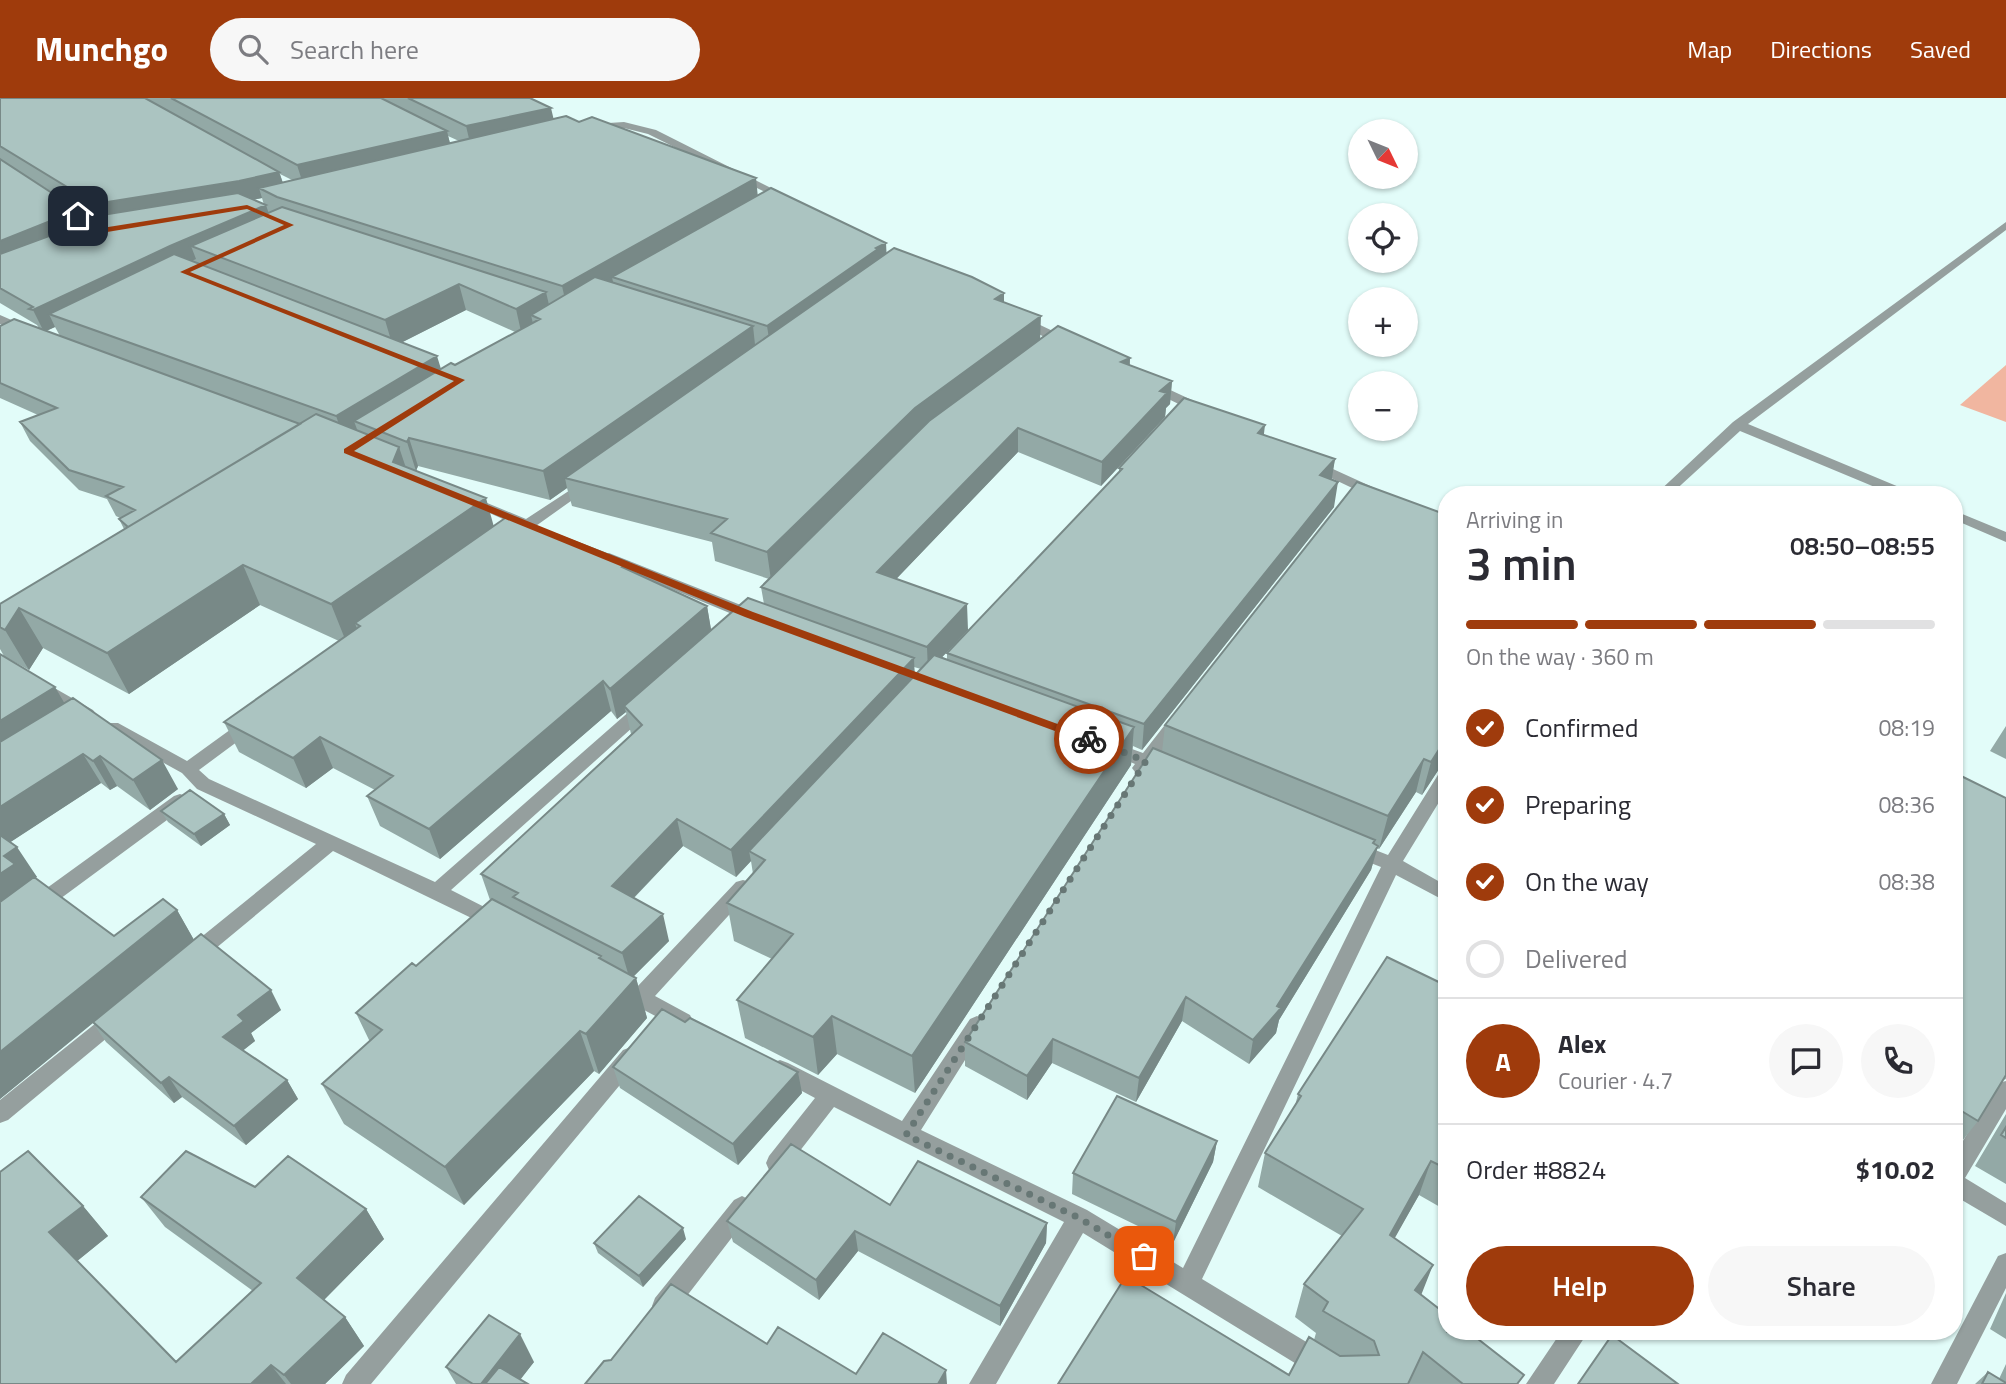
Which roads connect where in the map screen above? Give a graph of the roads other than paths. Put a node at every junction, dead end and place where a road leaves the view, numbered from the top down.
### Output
1 (580, 128) edge
2 (803, 207) edge
3 (2006, 225) edge
4 (1010, 314) edge
5 (0, 319) edge
6 (44, 340) edge
7 (1082, 351) edge
8 (1142, 380) edge
9 (1214, 416) edge
10 (1738, 425) junction
11 (1299, 457) edge
12 (605, 470) edge
13 (1671, 486) edge
14 (1884, 486) edge
15 (450, 493) edge
16 (1385, 499) edge
17 (1963, 518) edge
18 (534, 527) junction
19 (2006, 537) edge
20 (505, 541) edge
21 (589, 550) edge
22 (774, 624) edge
23 (0, 662) edge
24 (656, 698) edge
25 (1189, 706) edge
26 (267, 712) edge
27 (1096, 742) edge
28 (1146, 761) junction
29 (188, 769) junction
30 (1183, 776) edge
31 (1131, 784) edge
32 (202, 785) junction
33 (1438, 789) edge
34 (329, 844) junction
35 (1342, 844) edge
36 (1392, 864) junction
37 (754, 875) edge
38 (1438, 889) edge
39 (438, 891) junction
40 (0, 933) edge
41 (521, 935) edge
42 (180, 966) edge
43 (604, 979) edge
44 (640, 998) junction
45 (138, 1000) edge
46 (989, 1006) edge
47 (667, 1013) junction
48 (702, 1030) edge
49 (761, 1059) edge
50 (2006, 1090) edge
51 (831, 1094) junction
52 (0, 1113) edge
53 (906, 1135) junction
54 (1963, 1161) edge
55 (1963, 1189) edge
56 (2006, 1215) edge
57 (1079, 1218) junction
58 (2006, 1264) edge
59 (1188, 1282) junction
60 (653, 1320) edge
61 (1570, 1340) edge
62 (355, 1384) edge
63 (982, 1384) edge
64 (1352, 1384) edge
65 (1539, 1384) edge
66 (1944, 1384) edge

1 - 2 street
3 - 10 street
4 - 7 street
5 - 6 street
8 - 9 street
10 - 13 street
10 - 14 street
11 - 16 street
12 - 18 street
15 - 18 street
17 - 19 street
18 - 20 street
21 - 22 street
23 - 29 street
24 - 39 street
25 - 28 street
26 - 29 street
27 - 28 street
28 - 30 street
28 - 31 street
29 - 32 street
32 - 34 street
32 - 40 street
33 - 36 street
34 - 39 street
34 - 42 street
35 - 36 street
36 - 38 street
36 - 59 street
37 - 44 street
39 - 41 street
43 - 44 street
44 - 47 street
45 - 52 street
46 - 53 street
47 - 48 street
47 - 62 street
49 - 51 street
50 - 54 street
51 - 53 street
51 - 60 street
53 - 57 street
55 - 56 street
57 - 59 street
57 - 63 street
58 - 66 street
59 - 64 street
61 - 65 street

